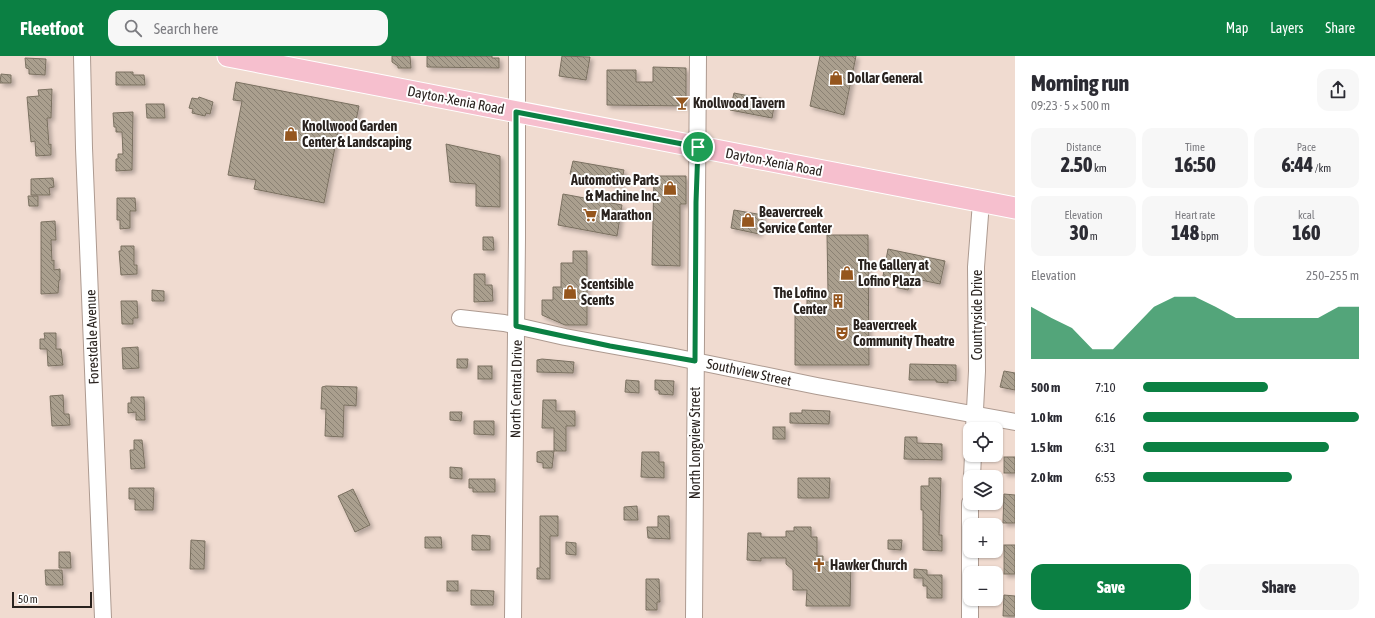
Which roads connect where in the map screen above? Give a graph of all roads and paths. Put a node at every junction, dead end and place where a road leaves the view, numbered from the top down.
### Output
1 (82, 56) edge
2 (228, 56) edge
3 (517, 56) edge
4 (698, 56) edge
5 (516, 112) junction
6 (698, 147) junction
7 (981, 202) junction
8 (1015, 208) edge
9 (460, 318) dead end
10 (516, 326) junction
11 (695, 361) junction
12 (974, 422) edge
13 (1003, 422) edge
14 (1015, 422) edge
15 (970, 510) edge
16 (104, 618) edge
17 (513, 618) edge
18 (694, 618) edge
19 (970, 618) edge

1 - 16 street, Forestdale Avenue
2 - 5 main road, Dayton-Xenia Road
3 - 5 street, North Central Drive
4 - 6 street, North Longview Street
5 - 6 main road, Dayton-Xenia Road
5 - 10 street, North Central Drive
6 - 7 main road, Dayton-Xenia Road
6 - 11 street, North Longview Street
7 - 8 main road, Dayton-Xenia Road
7 - 12 street, Countryside Drive
9 - 10 street, Southview Street
10 - 11 street, Southview Street
10 - 17 street, North Central Drive
11 - 12 street, Southview Street
11 - 18 street, North Longview Street
13 - 14 street, Southview Street
15 - 19 street

